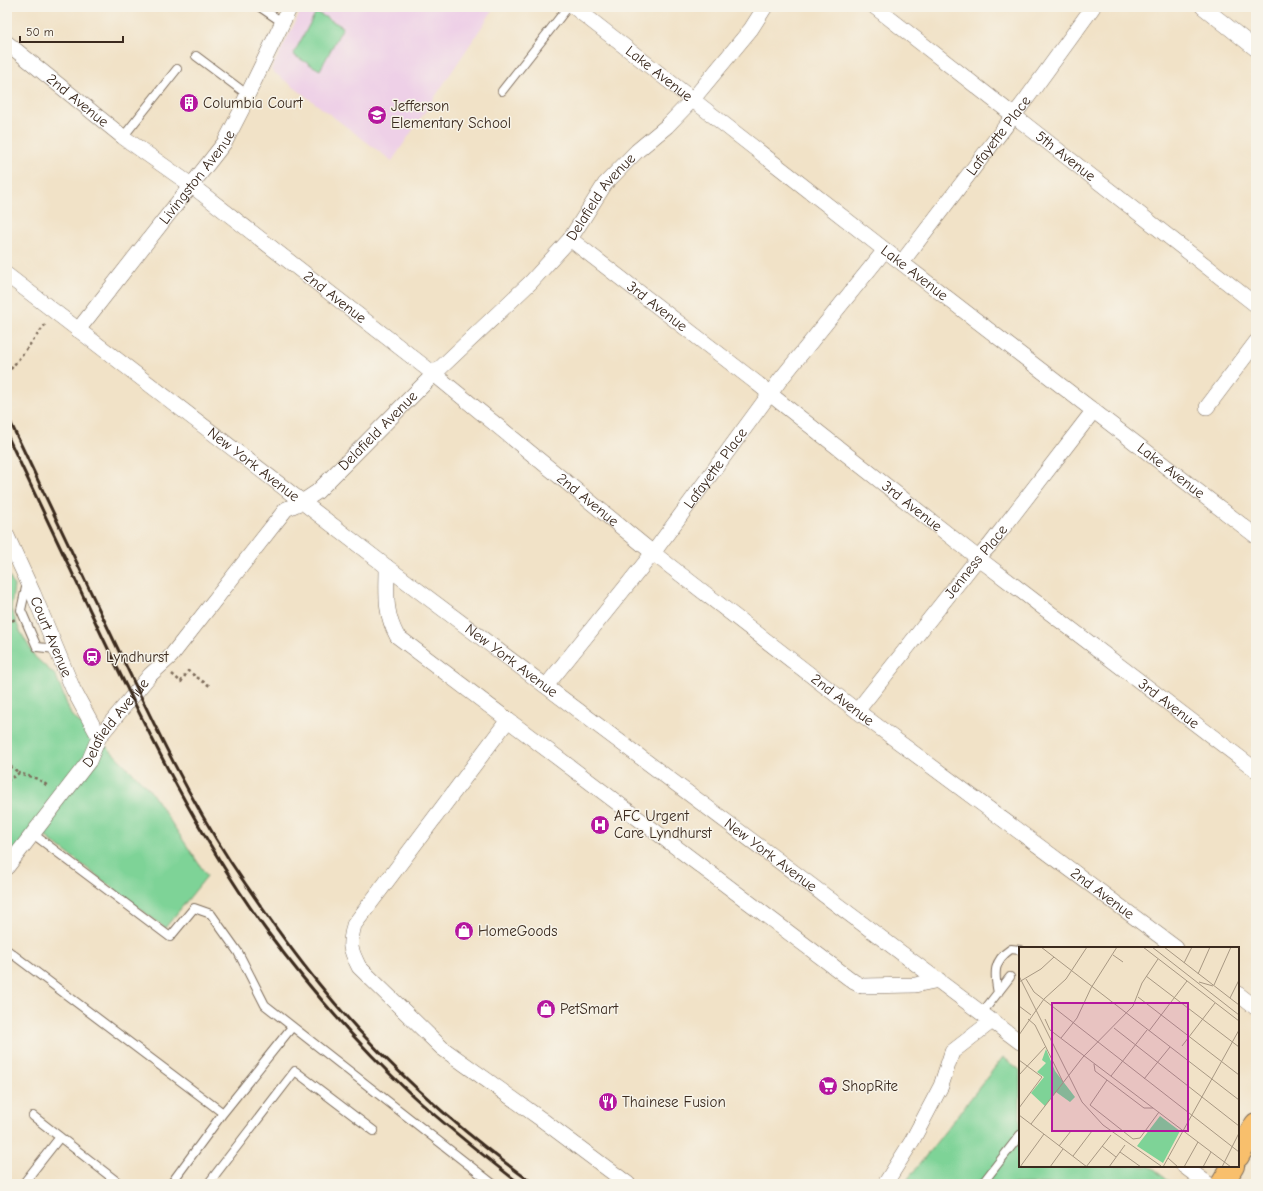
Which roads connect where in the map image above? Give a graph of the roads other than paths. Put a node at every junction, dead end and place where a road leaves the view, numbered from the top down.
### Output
1 (260, 7) edge
2 (290, 7) edge
3 (568, 7) edge
4 (574, 7) edge
5 (765, 7) edge
6 (874, 7) edge
7 (1093, 7) edge
8 (1202, 7) edge
9 (282, 22) junction
10 (7, 43) edge
11 (1256, 49) edge
12 (196, 56) dead end
13 (177, 69) dead end
14 (502, 91) dead end
15 (248, 95) junction
16 (693, 99) junction
17 (1014, 115) junction
18 (123, 138) junction
19 (191, 185) junction
20 (570, 239) junction
21 (885, 250) junction
22 (902, 262) junction
23 (7, 275) edge
24 (1256, 304) edge
25 (78, 330) junction
26 (1256, 342) edge
27 (434, 374) junction
28 (770, 394) junction
29 (1208, 407) dead end
30 (1094, 410) junction
31 (302, 502) junction
32 (7, 536) edge
33 (1256, 536) edge
34 (654, 553) junction
35 (978, 558) junction
36 (388, 567) junction
37 (546, 686) junction
38 (857, 711) junction
39 (508, 720) junction
40 (99, 737) junction
41 (1256, 770) edge
42 (32, 834) junction
43 (7, 867) edge
44 (1175, 947) edge
45 (7, 950) edge
46 (1019, 950) edge
47 (1010, 977) dead end
48 (938, 980) junction
49 (998, 993) junction
50 (1239, 995) edge
51 (1256, 1008) edge
52 (987, 1017) junction
53 (292, 1027) junction
54 (1019, 1041) edge
55 (223, 1113) junction
56 (33, 1116) dead end
57 (1256, 1124) edge
58 (374, 1131) dead end
59 (1019, 1136) edge
60 (60, 1137) junction
61 (1239, 1154) edge
62 (1185, 1167) edge
63 (1232, 1167) edge
64 (174, 1183) edge
65 (23, 1184) edge
66 (120, 1184) edge
67 (208, 1184) edge
68 (493, 1184) edge
69 (628, 1184) edge
70 (885, 1184) edge
71 (982, 1184) edge
72 (1208, 1184) edge
73 (1222, 1184) edge

1 - 9 lane
2 - 9 street, Livingston Avenue
3 - 14 lane
4 - 16 street, Lake Avenue
5 - 16 street, Delafield Avenue
6 - 17 street, 5th Avenue
7 - 17 street, Lafayette Place
8 - 11 street
9 - 15 street, Livingston Avenue
10 - 18 street, 2nd Avenue
12 - 15 lane
13 - 18 lane
15 - 19 street, Livingston Avenue
16 - 20 street, Delafield Avenue
16 - 21 street, Lake Avenue
17 - 22 street, Lafayette Place
17 - 24 street, 5th Avenue
18 - 19 street, 2nd Avenue
19 - 25 street, Livingston Avenue
19 - 27 street, 2nd Avenue
20 - 27 street, Delafield Avenue
20 - 28 street, 3rd Avenue
21 - 22 street, Lake Avenue
21 - 28 street, Lafayette Place
22 - 30 street, Lake Avenue
23 - 25 street, New York Avenue
25 - 31 street, New York Avenue
26 - 29 street
27 - 31 street, Delafield Avenue
27 - 34 street, 2nd Avenue
28 - 34 street, Lafayette Place
28 - 35 street, 3rd Avenue
30 - 33 street, Lake Avenue
30 - 35 street, Jenness Place
31 - 36 street, New York Avenue
31 - 40 street, Delafield Avenue
32 - 40 street, Court Avenue
34 - 37 street, Lafayette Place
34 - 38 street, 2nd Avenue
35 - 38 street, Jenness Place
35 - 41 street, 3rd Avenue
36 - 37 street, New York Avenue
36 - 39 street
37 - 48 street, New York Avenue
38 - 44 street, 2nd Avenue
39 - 48 street
39 - 69 street
40 - 42 street, Delafield Avenue
42 - 43 street, Delafield Avenue
42 - 53 lane
45 - 55 lane
46 - 49 lane
47 - 49 lane
48 - 52 street, New York Avenue
49 - 52 lane
50 - 51 street
52 - 54 street, New York Avenue
52 - 70 street
53 - 55 lane
53 - 68 lane
55 - 64 lane
56 - 60 lane
57 - 61 main road
58 - 67 lane
59 - 71 lane
60 - 65 lane
60 - 66 lane
62 - 72 street
63 - 73 main road

